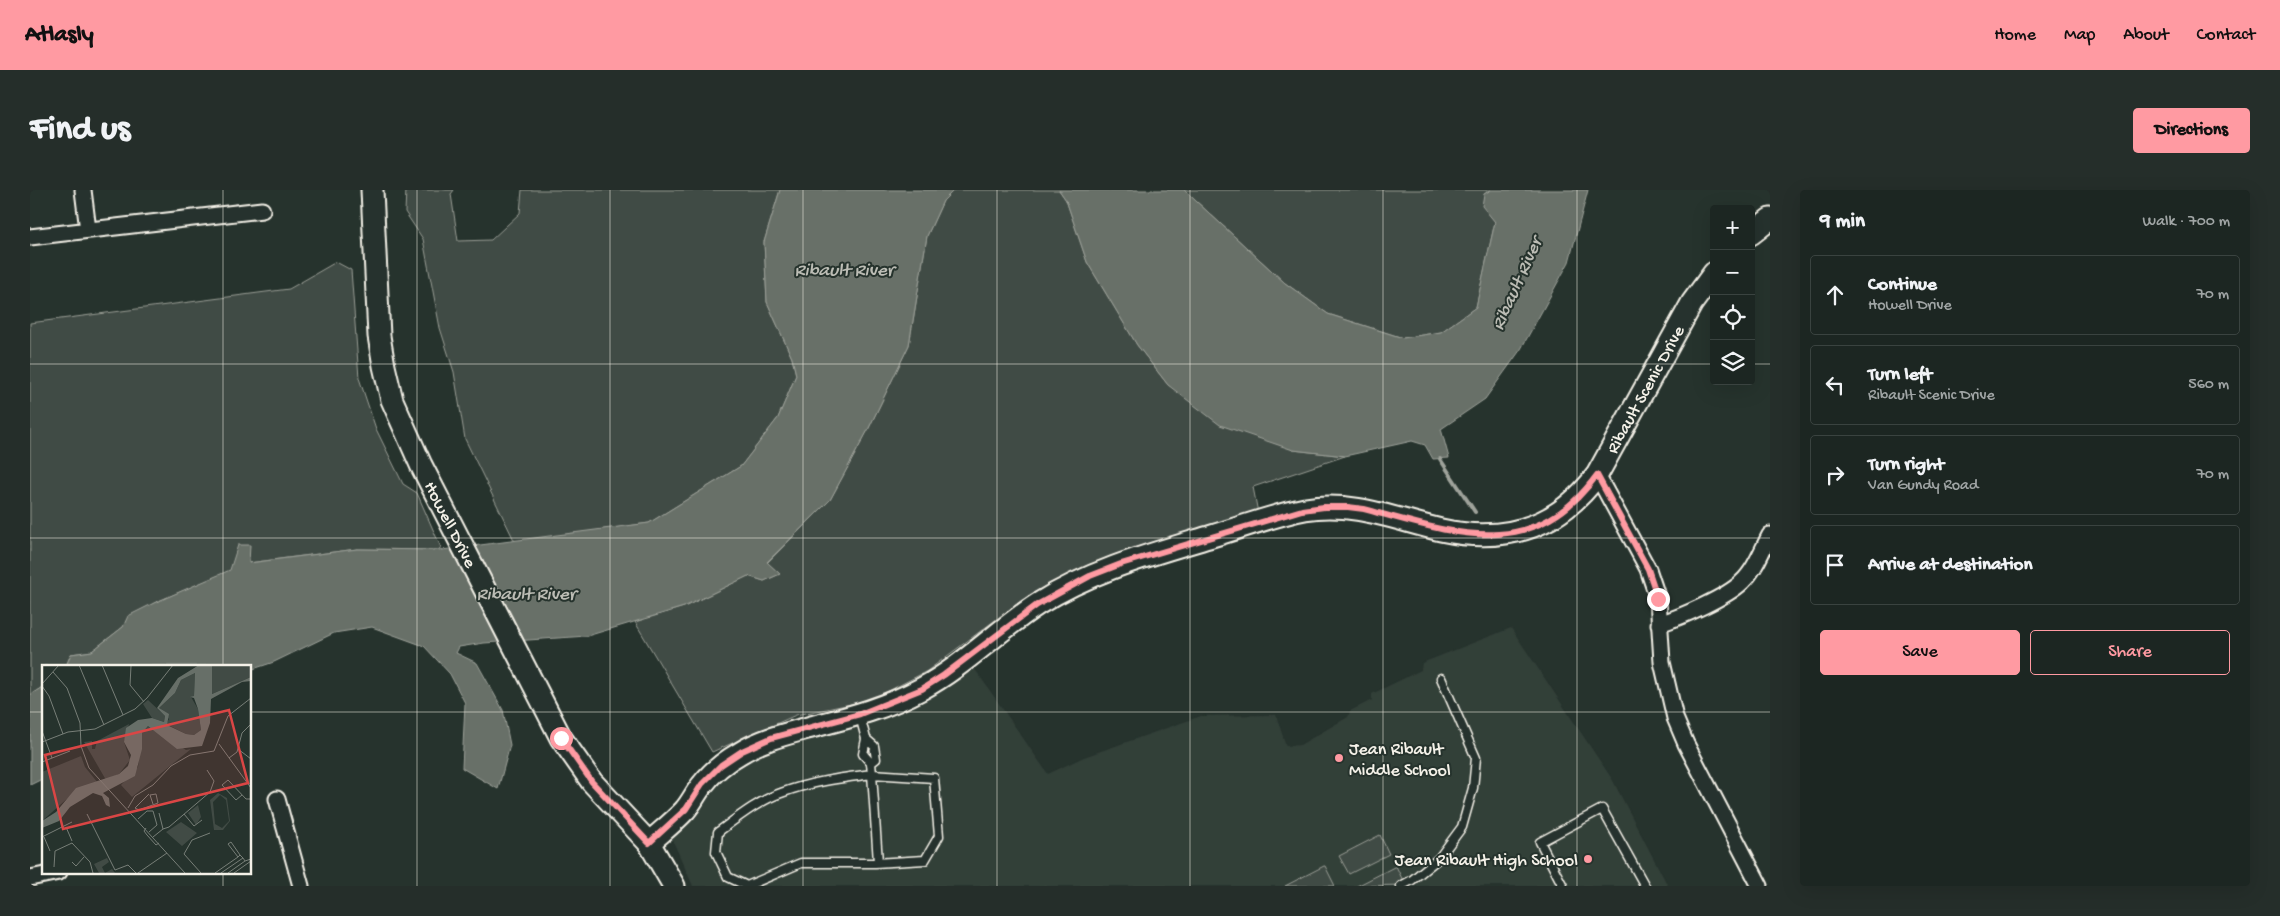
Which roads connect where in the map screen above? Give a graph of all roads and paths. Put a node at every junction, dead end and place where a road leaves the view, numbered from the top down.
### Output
1 (83, 190) edge
2 (372, 190) edge
3 (262, 210) dead end
4 (1770, 219) edge
5 (88, 230) junction
6 (1755, 231) edge
7 (30, 237) edge
8 (1710, 278) edge
9 (1597, 475) junction
10 (1770, 535) edge
11 (1764, 560) edge
12 (1660, 624) junction
13 (1441, 678) dead end
14 (860, 714) junction
15 (866, 738) junction
16 (871, 764) junction
17 (872, 774) junction
18 (277, 799) dead end
19 (649, 843) junction
20 (878, 862) junction
21 (58, 877) edge
22 (30, 878) edge
23 (301, 886) edge
24 (674, 886) edge
25 (1402, 886) edge
26 (1563, 886) edge
27 (1645, 886) edge
28 (1760, 886) edge

1 - 5 street
2 - 19 street, Howell Drive
3 - 5 street
4 - 6 street
5 - 7 street
8 - 9 street, Ribault Scenic Drive
9 - 12 street
9 - 14 street, Ribault Scenic Drive
10 - 11 street
11 - 12 street
12 - 28 street
13 - 25 lane
14 - 15 lane
14 - 19 street, Ribault Scenic Drive
15 - 16 lane
15 - 16 lane
16 - 17 lane
17 - 20 lane
17 - 20 lane
17 - 20 lane
18 - 23 street
19 - 24 street
21 - 22 street
26 - 27 lane

